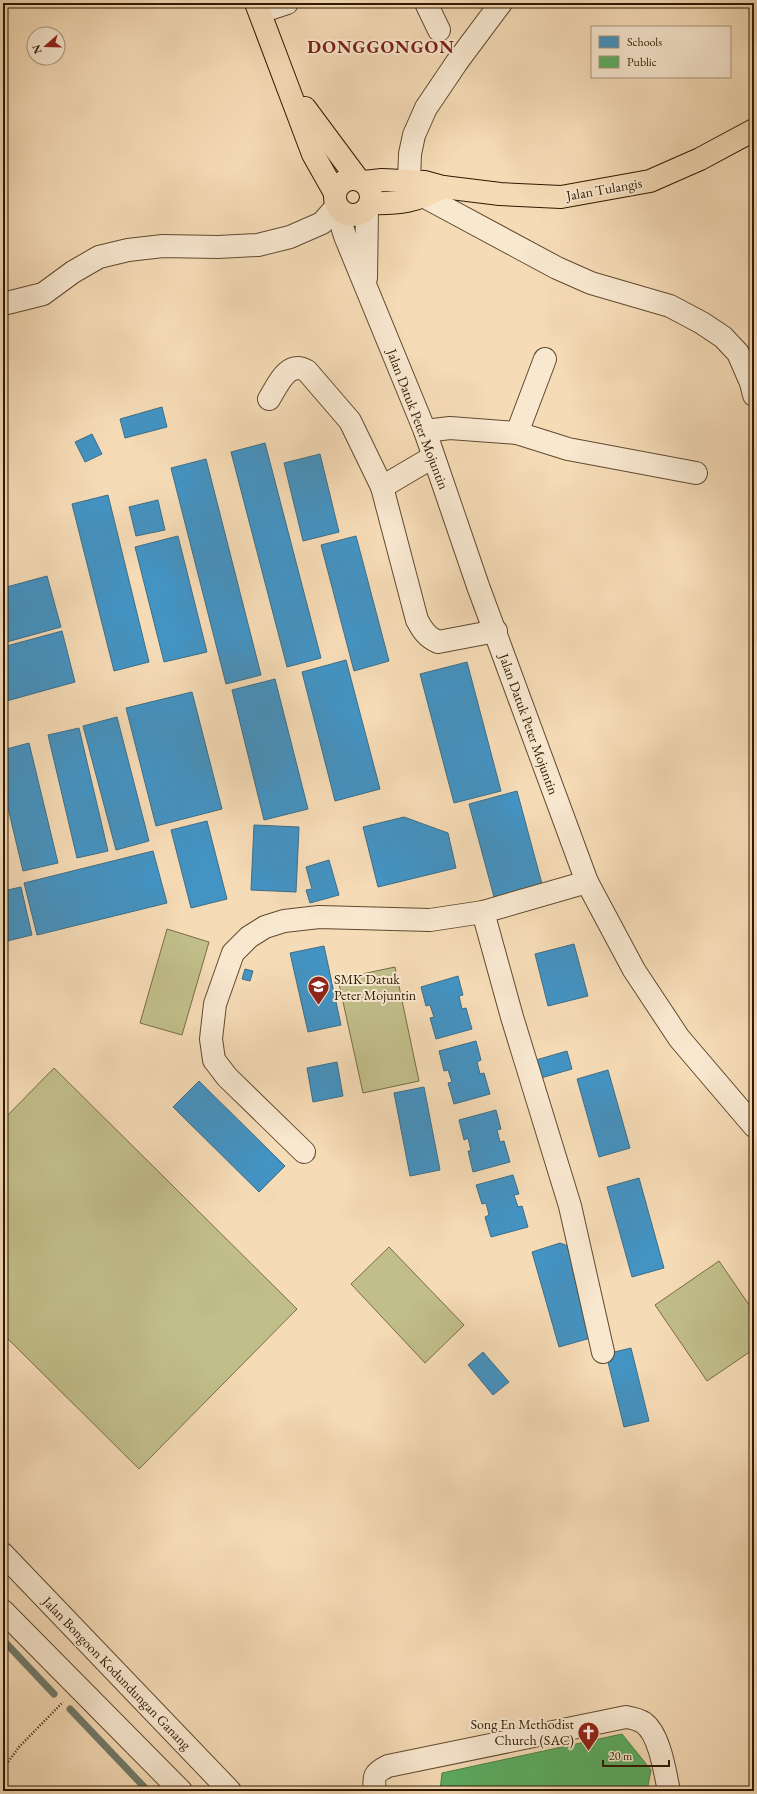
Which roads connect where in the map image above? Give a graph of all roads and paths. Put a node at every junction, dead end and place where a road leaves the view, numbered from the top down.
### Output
1 (287, 3) edge
2 (426, 3) edge
3 (501, 3) edge
4 (258, 7) edge
5 (439, 30) dead end
6 (290, 90) junction
7 (754, 130) edge
8 (361, 180) junction
9 (409, 180) junction
10 (434, 192) junction
11 (337, 203) junction
12 (369, 206) junction
13 (366, 288) junction
14 (3, 304) edge
15 (545, 360) dead end
16 (754, 395) edge
17 (268, 400) dead end
18 (426, 431) junction
19 (517, 433) junction
20 (434, 456) junction
21 (696, 472) dead end
22 (382, 487) junction
23 (496, 631) junction
24 (587, 882) junction
25 (483, 912) junction
26 (754, 1126) edge
27 (304, 1152) dead end
28 (603, 1352) dead end
29 (3, 1554) edge
30 (3, 1611) edge
31 (77, 1687) junction
32 (3, 1769) edge
33 (181, 1791) edge
34 (230, 1791) edge
35 (375, 1791) edge
36 (669, 1791) edge

1 - 4 street
2 - 5 street
3 - 9 street
4 - 6 main road, Jalan Datuk Peter Mojuntin
6 - 8 main road, Jalan Datuk Peter Mojuntin
6 - 11 main road, Jalan Datuk Peter Mojuntin
7 - 10 main road, Jalan Tulangis
8 - 9 main road, Jalan Tulangis
8 - 11 main road
8 - 12 main road
9 - 10 main road, Jalan Tulangis
10 - 12 main road, Jalan Tulangis
10 - 16 street
11 - 12 main road
11 - 13 street, Jalan Datuk Peter Mojuntin
11 - 14 street
12 - 13 street, Jalan Datuk Peter Mojuntin
13 - 18 street, Jalan Datuk Peter Mojuntin
15 - 19 street
17 - 22 street
18 - 19 street
18 - 20 street, Jalan Datuk Peter Mojuntin
19 - 21 street
20 - 22 street
20 - 23 street, Jalan Datuk Peter Mojuntin
22 - 23 street
23 - 24 street, Jalan Datuk Peter Mojuntin
24 - 25 street
24 - 26 street, Jalan Datuk Peter Mojuntin
25 - 27 street
25 - 28 street
29 - 34 street, Jalan Bongoon Kodundungan Ganang
30 - 31 street
31 - 32 path
31 - 33 street
35 - 36 street

